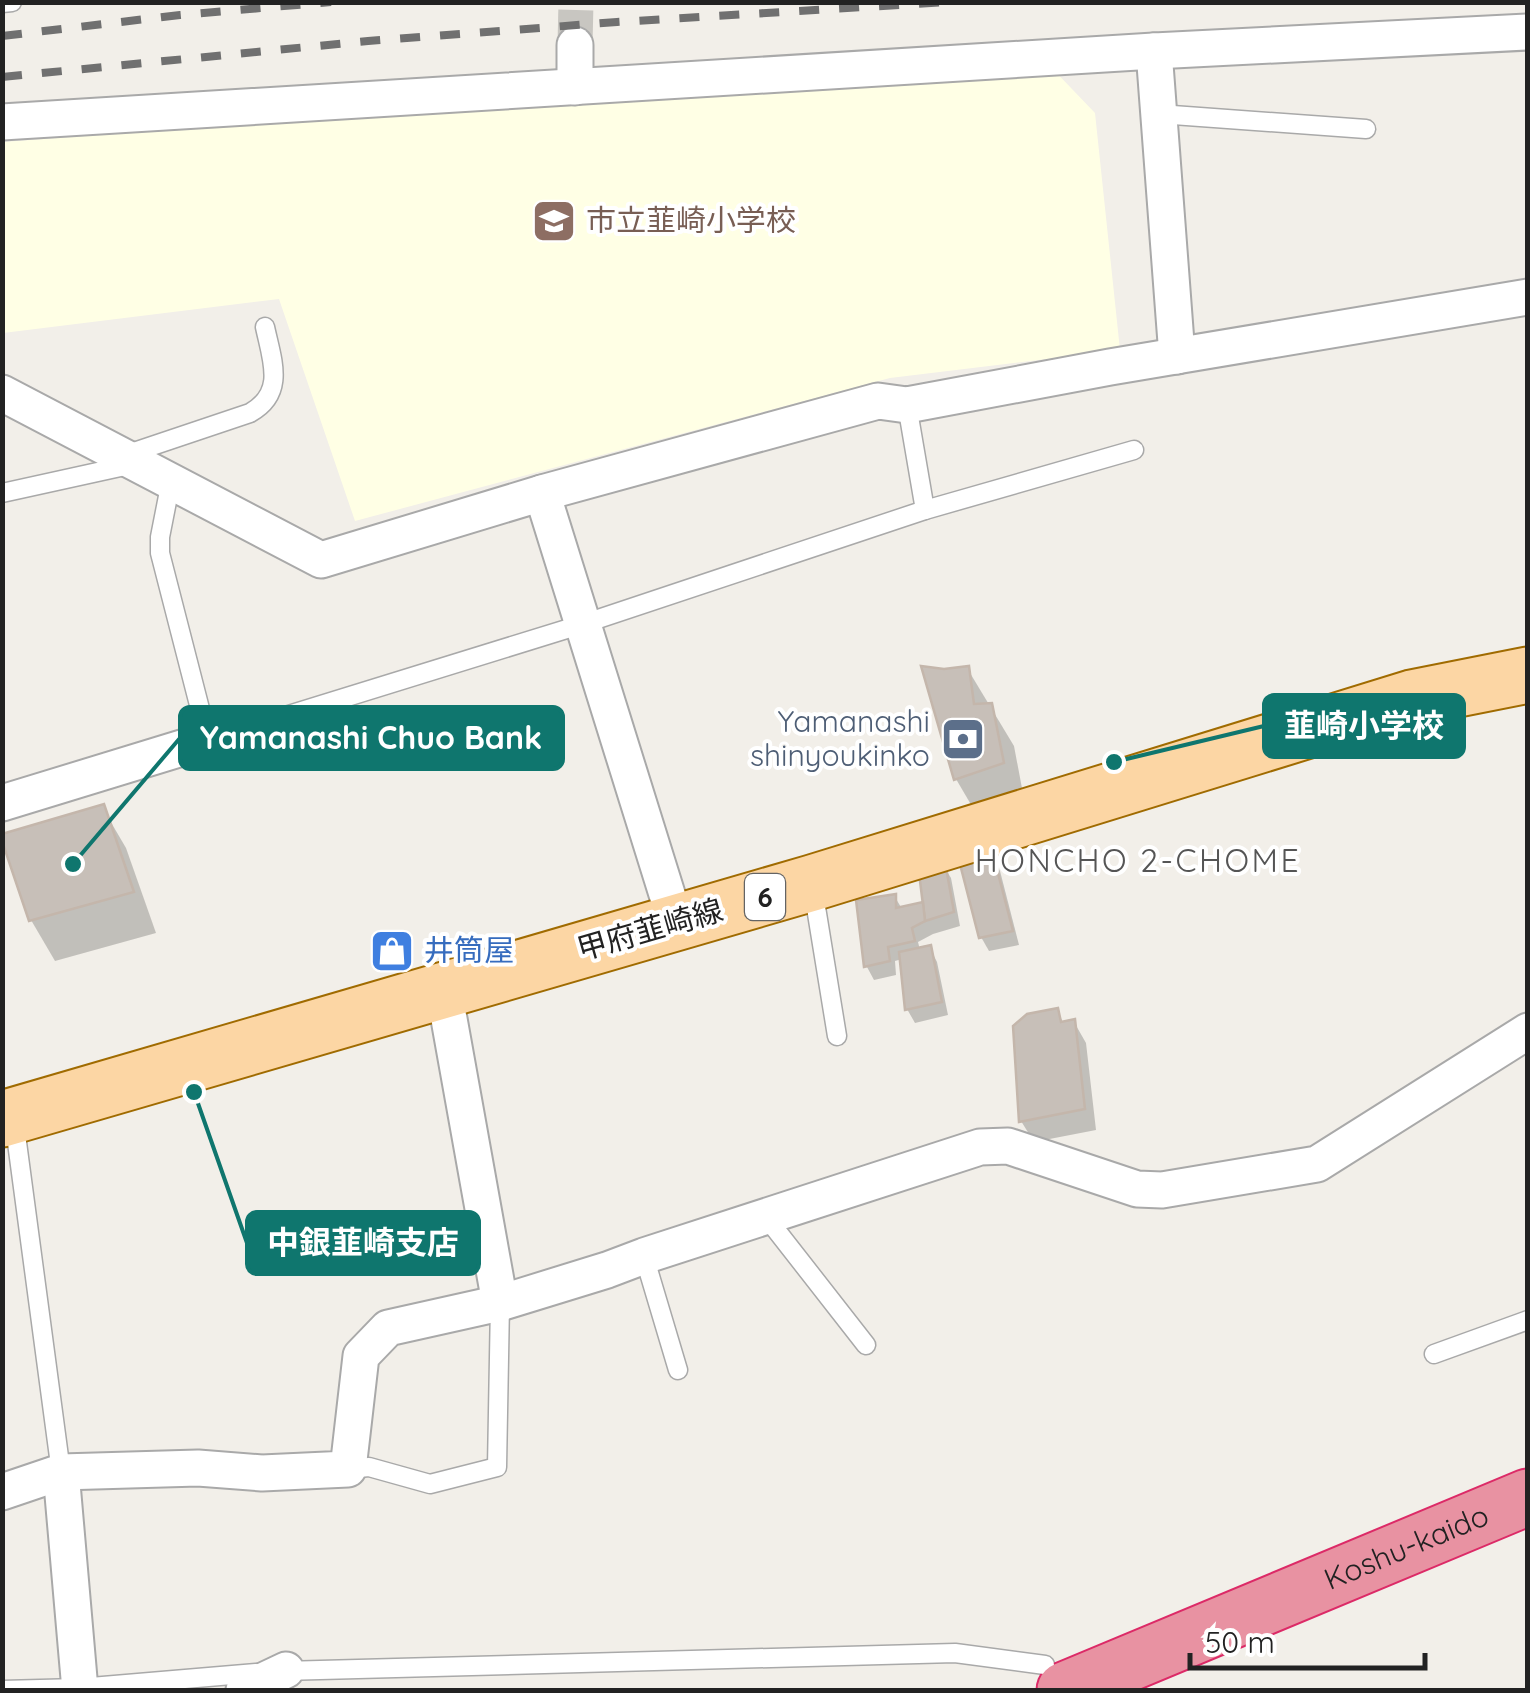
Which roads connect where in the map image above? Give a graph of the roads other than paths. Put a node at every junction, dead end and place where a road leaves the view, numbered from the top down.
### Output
1 (12, 2) edge
2 (2, 3) edge
3 (1528, 32) edge
4 (575, 45) tunnel mouth
5 (1154, 51) junction
6 (575, 86) junction
7 (1159, 114) junction
8 (2, 122) edge
9 (1366, 130) dead end
10 (1528, 297) edge
11 (265, 327) dead end
12 (1178, 356) junction
13 (2, 393) edge
14 (907, 405) junction
15 (1134, 450) dead end
16 (130, 460) junction
17 (172, 481) junction
18 (2, 493) edge
19 (542, 493) junction
20 (926, 510) junction
21 (583, 624) junction
22 (1528, 675) edge
23 (208, 740) junction
24 (2, 803) edge
25 (812, 883) junction
26 (676, 923) junction
27 (444, 990) junction
28 (1528, 1031) edge
29 (837, 1036) dead end
30 (8, 1118) edge
31 (766, 1217) junction
32 (644, 1256) junction
33 (500, 1303) junction
34 (1528, 1320) edge
35 (866, 1346) dead end
36 (1434, 1354) dead end
37 (678, 1370) dead end
38 (348, 1469) junction
39 (61, 1472) junction
40 (2, 1492) edge
41 (1528, 1496) edge
42 (286, 1670) junction
43 (1055, 1678) edge
44 (80, 1689) edge
45 (2, 1690) edge
46 (244, 1690) edge

1 - 2 lane
3 - 5 street
4 - 6 street
5 - 6 street
5 - 7 street
6 - 8 street
7 - 9 lane
7 - 12 street
10 - 12 street
11 - 16 lane
12 - 14 street
13 - 16 street
14 - 19 street
14 - 20 lane
15 - 20 lane
16 - 17 street
16 - 18 lane
17 - 19 street
17 - 23 lane
19 - 21 street
20 - 21 lane
21 - 23 lane
21 - 26 street
22 - 25 main road, 甲府韮崎線 / 6
23 - 24 street
25 - 26 main road, 甲府韮崎線 / 6
25 - 29 lane
26 - 27 main road, 甲府韮崎線 / 6
27 - 30 main road, 甲府韮崎線 / 6
27 - 33 street
28 - 31 street
30 - 39 lane
31 - 32 street
31 - 35 lane
32 - 33 street
32 - 37 lane
33 - 38 street
33 - 38 lane
34 - 36 lane
38 - 39 street
39 - 40 street
39 - 44 street
41 - 43 highway, Koshu-kaido
42 - 43 lane
42 - 44 lane
42 - 46 street
44 - 45 lane

